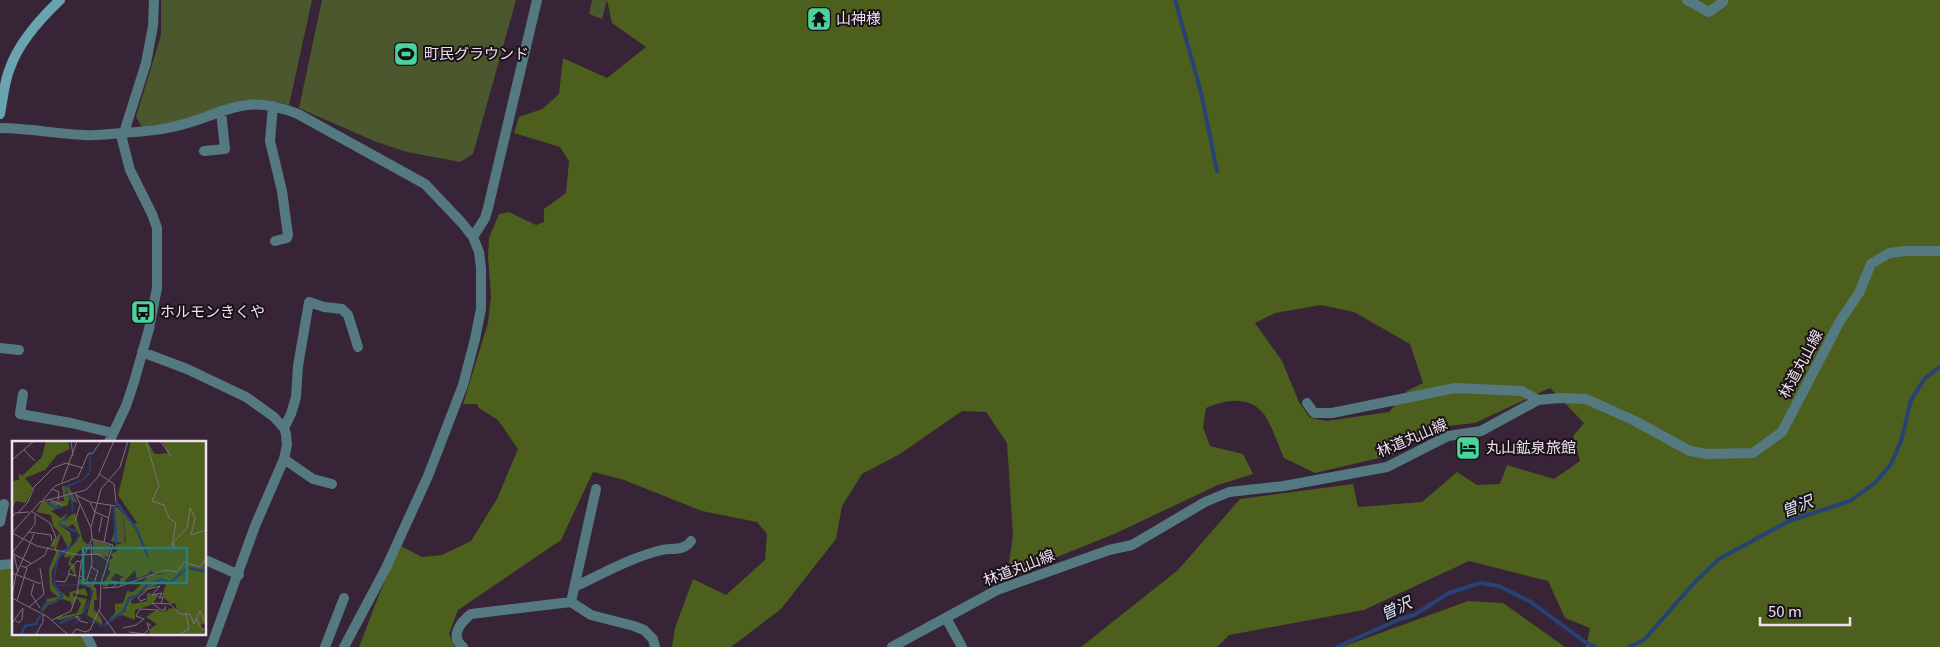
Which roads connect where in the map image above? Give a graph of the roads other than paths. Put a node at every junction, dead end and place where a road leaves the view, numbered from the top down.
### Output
1 (60, 0) edge
2 (154, 0) edge
3 (537, 0) edge
4 (1687, 0) edge
5 (1723, 0) edge
6 (273, 106) junction
7 (221, 111) junction
8 (0, 114) edge
9 (0, 128) edge
10 (124, 133) junction
11 (204, 151) dead end
12 (473, 237) junction
13 (274, 241) dead end
14 (1940, 251) edge
15 (358, 347) dead end
16 (0, 348) edge
17 (19, 350) dead end
18 (142, 352) junction
19 (23, 394) dead end
20 (1538, 400) junction
21 (1307, 403) dead end
22 (284, 428) junction
23 (111, 437) edge
24 (284, 459) junction
25 (332, 484) dead end
26 (596, 489) dead end
27 (4, 504) dead end
28 (0, 522) edge
29 (691, 541) dead end
30 (208, 561) dead end
31 (238, 575) junction
32 (576, 586) junction
33 (344, 598) dead end
34 (571, 602) junction
35 (946, 618) junction
36 (85, 634) edge
37 (92, 647) edge
38 (211, 647) edge
39 (325, 647) edge
40 (344, 647) edge
41 (463, 647) edge
42 (655, 647) edge
43 (892, 647) edge
44 (962, 647) edge

1 - 8 street
2 - 10 street
3 - 12 street
4 - 5 street
6 - 7 street
6 - 12 street
6 - 13 street
7 - 10 street
7 - 11 street
9 - 10 street
10 - 18 street
12 - 40 street
14 - 20 street, 林道丸山線
15 - 22 street
16 - 17 street
18 - 22 street
18 - 23 street
19 - 23 street
20 - 21 street
20 - 35 street, 林道丸山線
22 - 24 street
24 - 25 street
24 - 31 street
26 - 32 street
27 - 28 street
29 - 32 street
30 - 31 street
31 - 38 street
32 - 34 street
33 - 39 street
34 - 41 street
34 - 42 street
35 - 43 street, 林道丸山線
35 - 44 street
36 - 37 street

